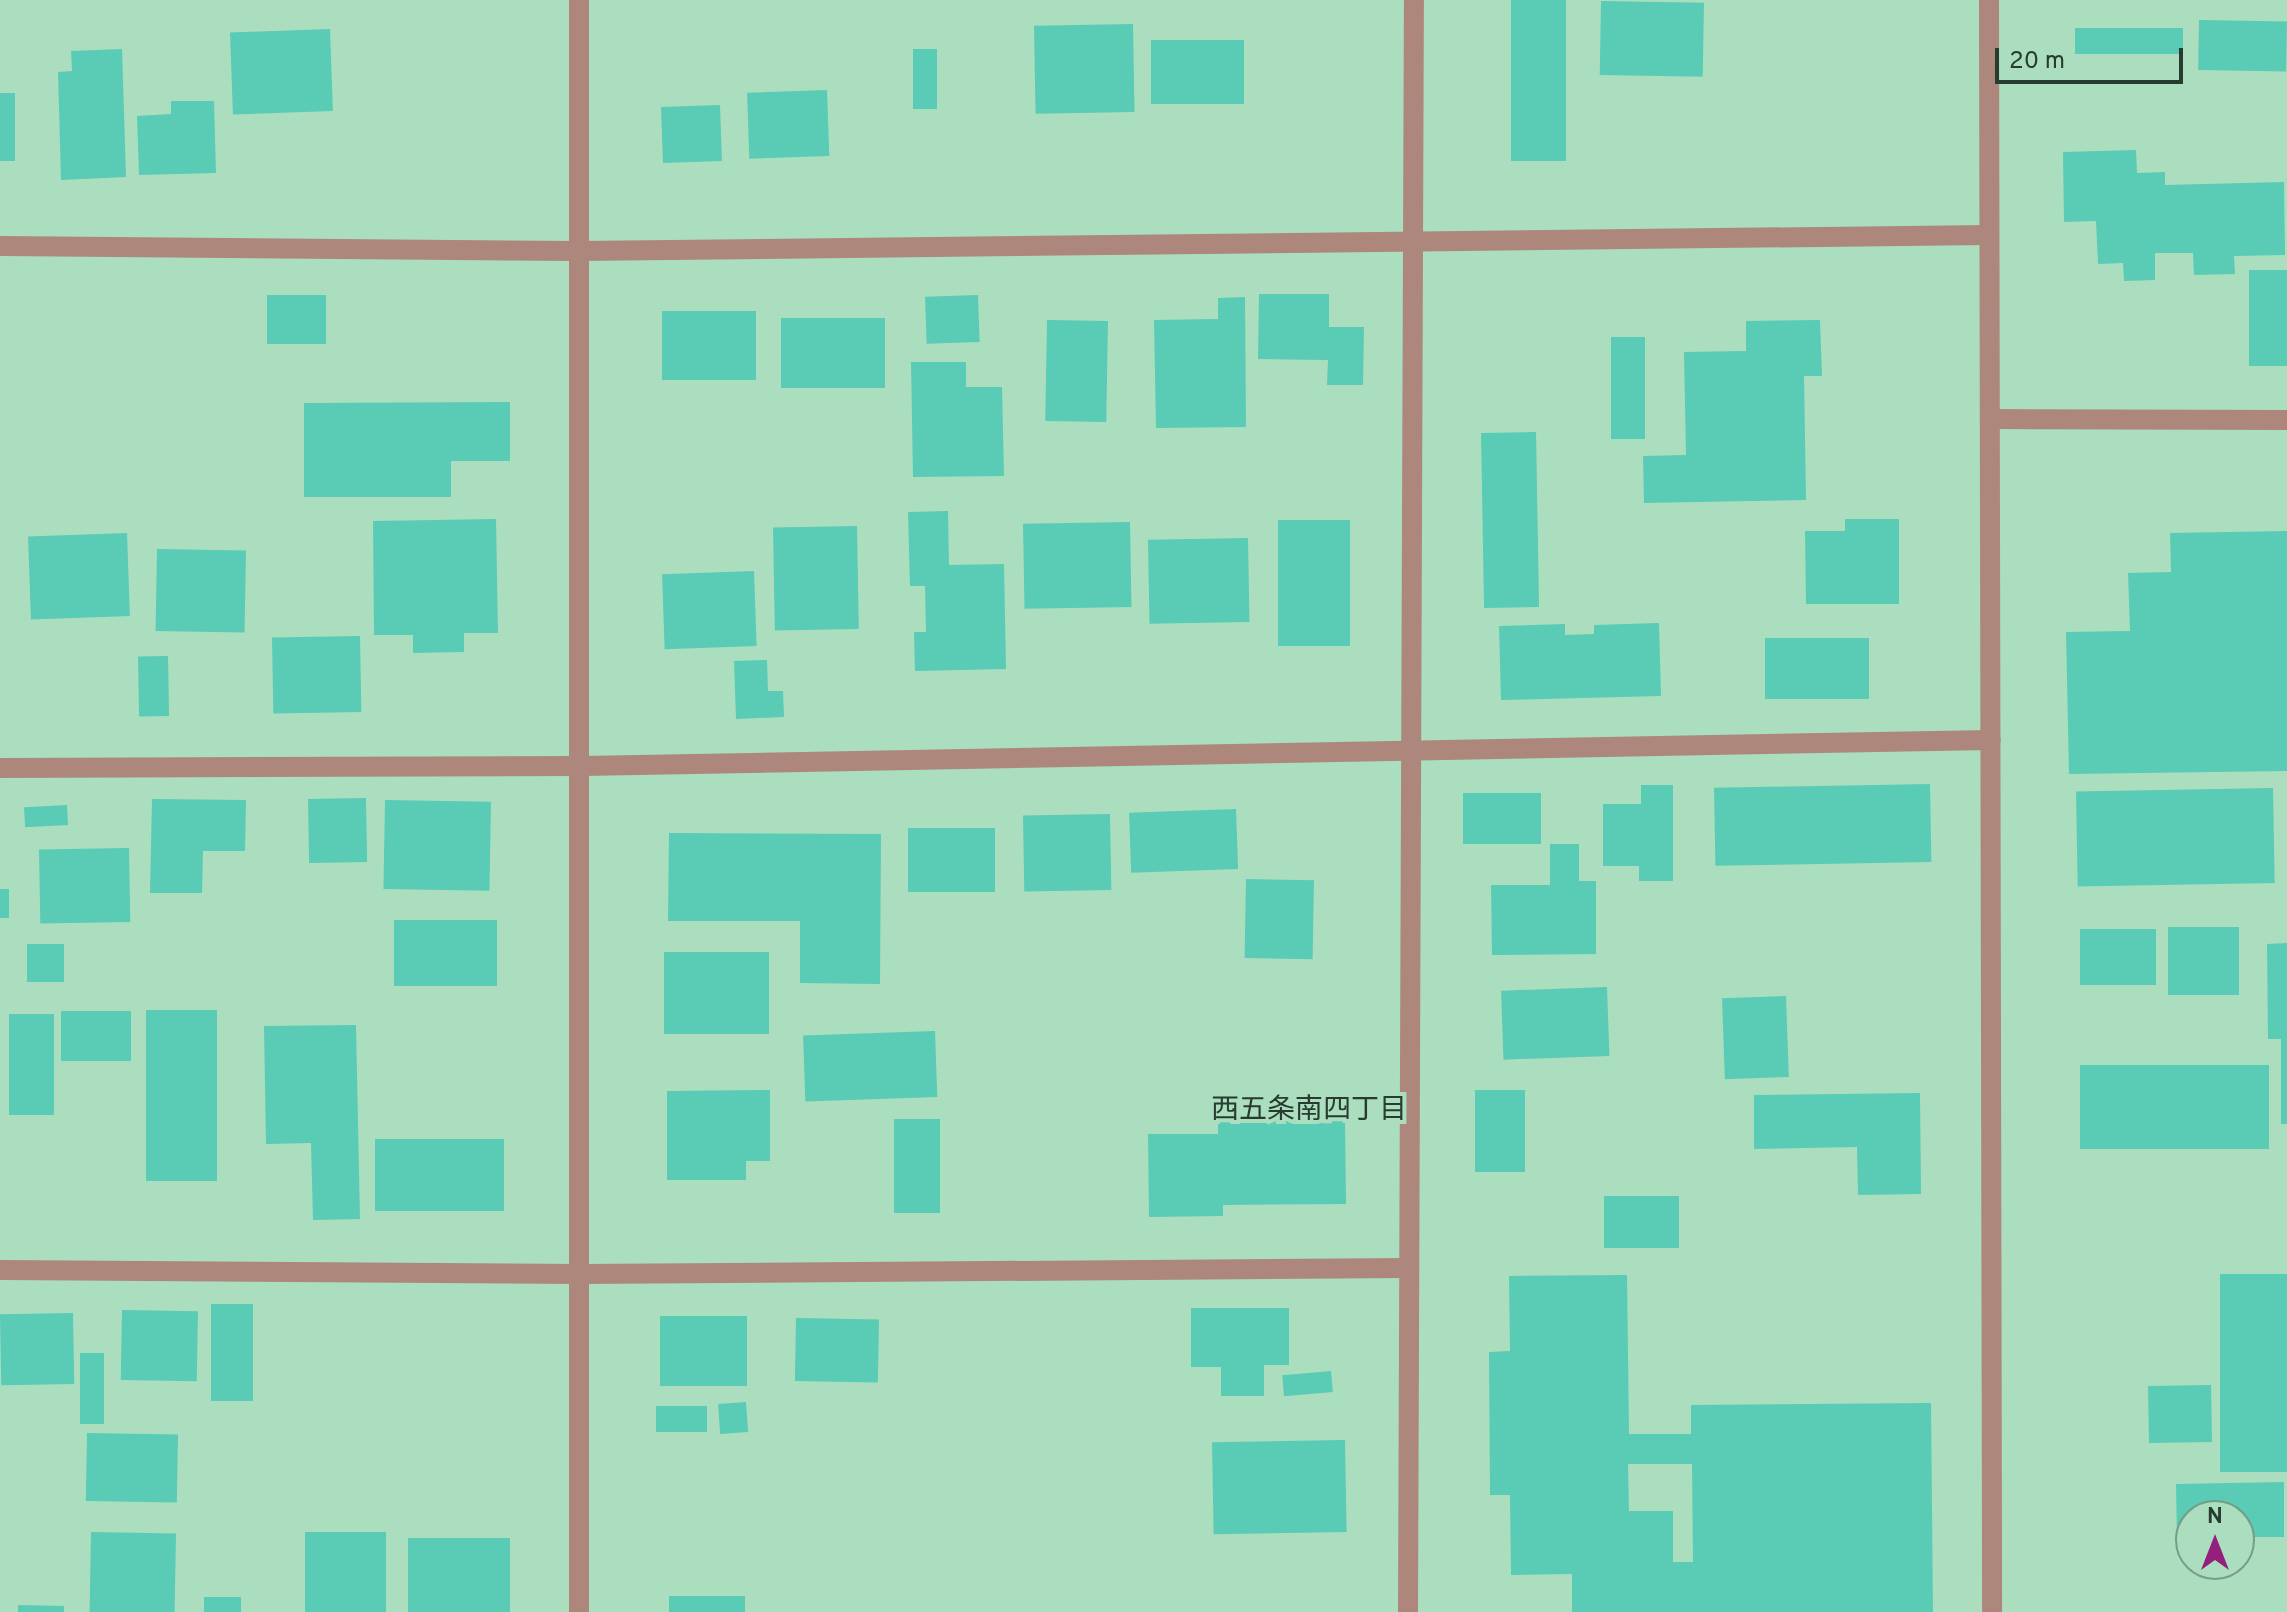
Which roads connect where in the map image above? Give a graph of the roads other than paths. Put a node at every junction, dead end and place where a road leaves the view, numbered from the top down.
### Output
1 (579, 0) edge
2 (1414, 0) edge
3 (1989, 0) edge
4 (1989, 235) junction
5 (1414, 238) junction
6 (0, 246) edge
7 (578, 251) junction
8 (1992, 419) junction
9 (2287, 420) edge
10 (1991, 740) junction
11 (1414, 755) junction
12 (582, 766) junction
13 (0, 768) edge
14 (1409, 1268) junction
15 (0, 1270) edge
16 (580, 1274) junction
17 (579, 1612) edge
18 (1408, 1612) edge
19 (1992, 1612) edge

1 - 7 street
2 - 5 street
3 - 4 street
4 - 5 street
4 - 8 street
5 - 7 street
5 - 11 street
6 - 7 street
7 - 12 street
8 - 9 street
8 - 10 street
10 - 11 street
10 - 19 street
11 - 12 street
11 - 14 street
12 - 13 street
12 - 16 street
14 - 16 street
14 - 18 street
15 - 16 street
16 - 17 street

